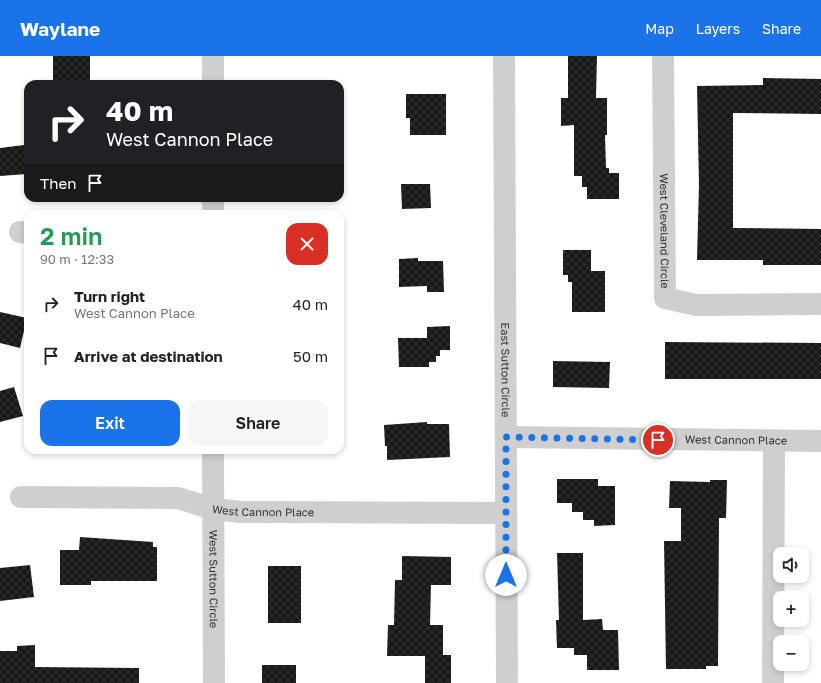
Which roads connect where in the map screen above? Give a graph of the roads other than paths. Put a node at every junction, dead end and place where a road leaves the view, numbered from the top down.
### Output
1 (213, 56) edge
2 (504, 56) edge
3 (663, 56) edge
4 (213, 80) edge
5 (821, 304) edge
6 (506, 437) junction
7 (774, 441) junction
8 (821, 441) edge
9 (213, 454) edge
10 (21, 497) dead end
11 (213, 510) junction
12 (506, 513) junction
13 (214, 683) edge
14 (507, 683) edge
15 (773, 683) edge

1 - 4 street
2 - 6 street, East Sutton Circle
3 - 5 street, West Cleveland Circle
6 - 7 street, West Cannon Place
6 - 12 street, East Sutton Circle
7 - 8 street, West Cannon Place
7 - 15 street
9 - 11 street, West Sutton Circle
10 - 11 street, West Cannon Place
11 - 12 street, West Cannon Place
11 - 13 street, West Sutton Circle
12 - 14 street, East Sutton Circle

